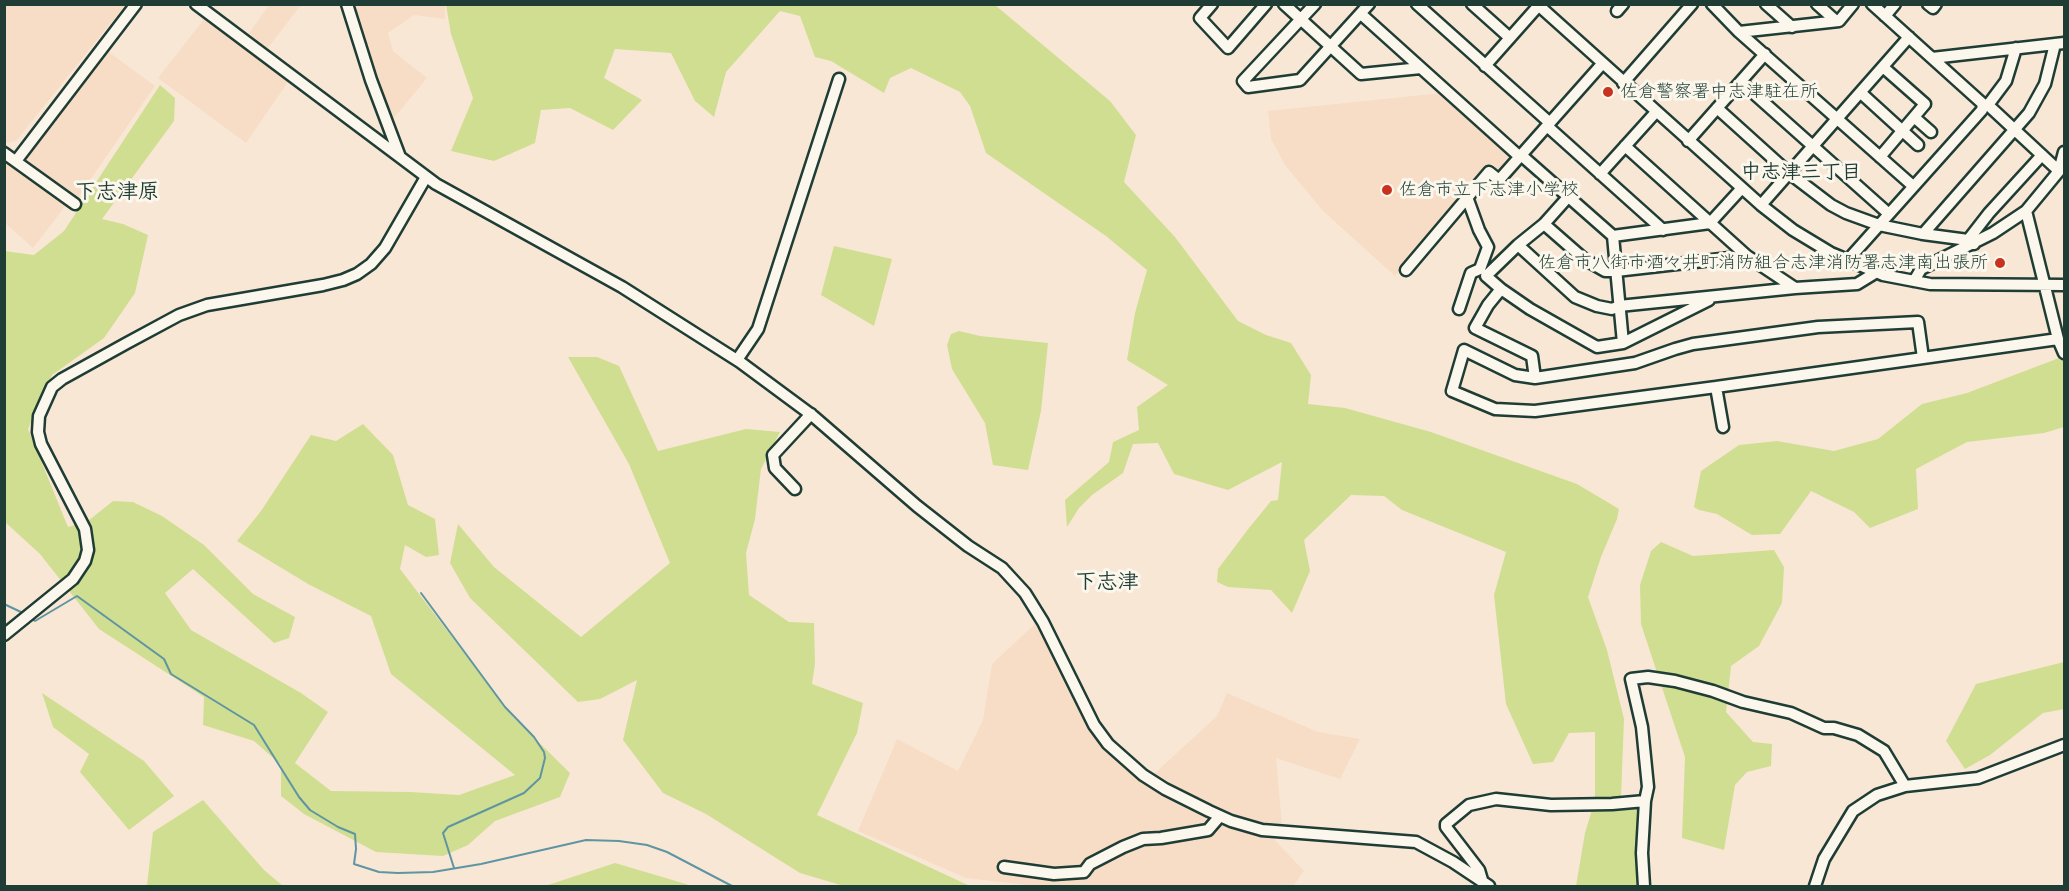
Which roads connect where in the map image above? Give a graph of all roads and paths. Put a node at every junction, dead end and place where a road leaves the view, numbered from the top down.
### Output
1 (136, 4) edge
2 (196, 4) edge
3 (346, 4) edge
4 (1212, 4) edge
5 (1266, 4) edge
6 (1284, 4) edge
7 (1315, 4) edge
8 (1370, 4) edge
9 (1417, 4) edge
10 (1472, 4) edge
11 (1692, 4) edge
12 (1712, 4) edge
13 (1766, 4) edge
14 (1818, 4) edge
15 (1853, 4) edge
16 (1872, 4) edge
17 (1895, 4) edge
18 (1928, 4) edge
19 (1936, 4) edge
20 (1539, 5) edge
21 (1361, 14) junction
22 (1885, 16) junction
23 (1300, 19) junction
24 (1836, 21) junction
25 (1791, 27) junction
26 (1739, 32) junction
27 (1909, 37) junction
28 (1510, 38) junction
29 (2060, 44) edge
30 (1331, 47) junction
31 (2016, 48) junction
32 (1765, 54) junction
33 (1932, 58) junction
34 (1602, 64) junction
35 (1485, 66) junction
36 (1883, 67) junction
37 (1421, 68) junction
38 (839, 79) dead end
39 (1741, 82) junction
40 (1623, 83) junction
41 (1861, 93) junction
42 (1986, 105) junction
43 (1717, 108) junction
44 (1656, 112) junction
45 (1914, 117) junction
46 (1838, 119) junction
47 (1548, 124) junction
48 (2015, 130) junction
49 (1902, 131) junction
50 (1931, 132) dead end
51 (1688, 141) junction
52 (1918, 145) dead end
53 (1625, 146) junction
54 (1814, 147) junction
55 (2064, 152) edge
56 (4, 153) edge
57 (2042, 155) junction
58 (1521, 156) junction
59 (1880, 157) junction
60 (400, 158) junction
61 (16, 161) junction
62 (2059, 171) junction
63 (1790, 173) junction
64 (1600, 174) junction
65 (426, 177) junction
66 (1913, 186) junction
67 (1742, 188) junction
68 (1569, 196) junction
69 (1467, 197) junction
70 (75, 204) dead end
71 (1761, 205) junction
72 (2026, 211) junction
73 (1889, 214) junction
74 (1710, 223) junction
75 (1544, 224) junction
76 (1879, 225) junction
77 (1663, 230) junction
78 (1923, 234) junction
79 (1613, 236) junction
80 (1971, 242) junction
81 (1518, 245) junction
82 (1747, 256) junction
83 (1847, 261) junction
84 (1406, 270) dead end
85 (1616, 271) junction
86 (1483, 272) junction
87 (1875, 273) junction
88 (1914, 281) junction
89 (2044, 285) junction
90 (2064, 285) edge
91 (1795, 288) junction
92 (1501, 289) junction
93 (1716, 297) junction
94 (1619, 306) junction
95 (1459, 309) dead end
96 (2058, 339) junction
97 (1623, 343) junction
98 (2064, 353) edge
99 (1923, 358) junction
100 (737, 360) junction
101 (1535, 378) junction
102 (1716, 387) junction
103 (811, 414) junction
104 (1723, 428) dead end
105 (795, 489) dead end
106 (4, 635) edge
107 (2064, 745) edge
108 (1905, 786) junction
109 (1644, 801) junction
110 (1220, 816) junction
111 (1004, 867) dead end
112 (1486, 883) edge
113 (1644, 886) edge
114 (1815, 886) edge

1 - 61 street
2 - 60 street
3 - 60 street
4 - 5 street
6 - 23 street
7 - 23 street
8 - 21 street
9 - 35 street
10 - 28 street
11 - 40 street
12 - 26 street
13 - 25 street
14 - 24 street
15 - 24 street
16 - 22 street
17 - 22 street
18 - 19 street
20 - 28 street
20 - 34 street
21 - 30 street
21 - 37 street
22 - 27 street
23 - 30 street
23 - 30 street
24 - 25 street
25 - 26 street
26 - 32 street
27 - 33 street
27 - 36 street
28 - 35 street
29 - 31 street
29 - 48 street
30 - 37 street
31 - 33 street
31 - 42 street
32 - 39 street
32 - 46 street
33 - 42 street
34 - 40 street
34 - 47 street
35 - 47 street
36 - 41 street
36 - 45 street
37 - 58 street
38 - 100 street
39 - 43 street
39 - 54 street
40 - 44 street
41 - 46 street
41 - 49 street
42 - 48 street
42 - 66 street
43 - 51 street
43 - 63 street
44 - 51 street
44 - 53 street
45 - 49 street
45 - 50 street
46 - 54 street
46 - 59 street
47 - 58 street
47 - 64 street
48 - 57 street
48 - 78 street
49 - 52 street
49 - 59 street
51 - 67 street
53 - 64 street
53 - 74 street
54 - 63 street
54 - 73 street
55 - 62 street
56 - 61 street
57 - 62 street
57 - 80 street
58 - 68 street
58 - 69 street
59 - 66 street
60 - 65 street
61 - 70 street
62 - 72 street
63 - 71 street
63 - 76 street
64 - 77 street
65 - 100 street
65 - 106 street
66 - 73 street
67 - 71 street
67 - 74 street
68 - 75 street
68 - 79 street
69 - 84 street
69 - 86 street
71 - 83 street
72 - 80 street
72 - 89 street
73 - 76 street
74 - 77 street
74 - 82 street
75 - 81 street
75 - 85 street
76 - 78 street
76 - 83 street
77 - 79 street
78 - 80 street
79 - 85 street
80 - 88 street
81 - 86 street
81 - 94 street
82 - 85 street
82 - 91 street
83 - 87 street
85 - 94 street
86 - 92 street
86 - 95 street
87 - 88 street
87 - 91 street
88 - 89 street
89 - 90 street
89 - 96 street
91 - 93 street
92 - 97 street
92 - 101 street
93 - 94 street
93 - 97 street
94 - 97 street
96 - 98 street
96 - 99 street
99 - 101 street
99 - 102 street
100 - 103 street
101 - 102 street
102 - 104 street
103 - 105 street
103 - 110 street
107 - 108 street
108 - 109 street
108 - 114 street
109 - 112 street
109 - 113 street
110 - 111 street
110 - 112 street

